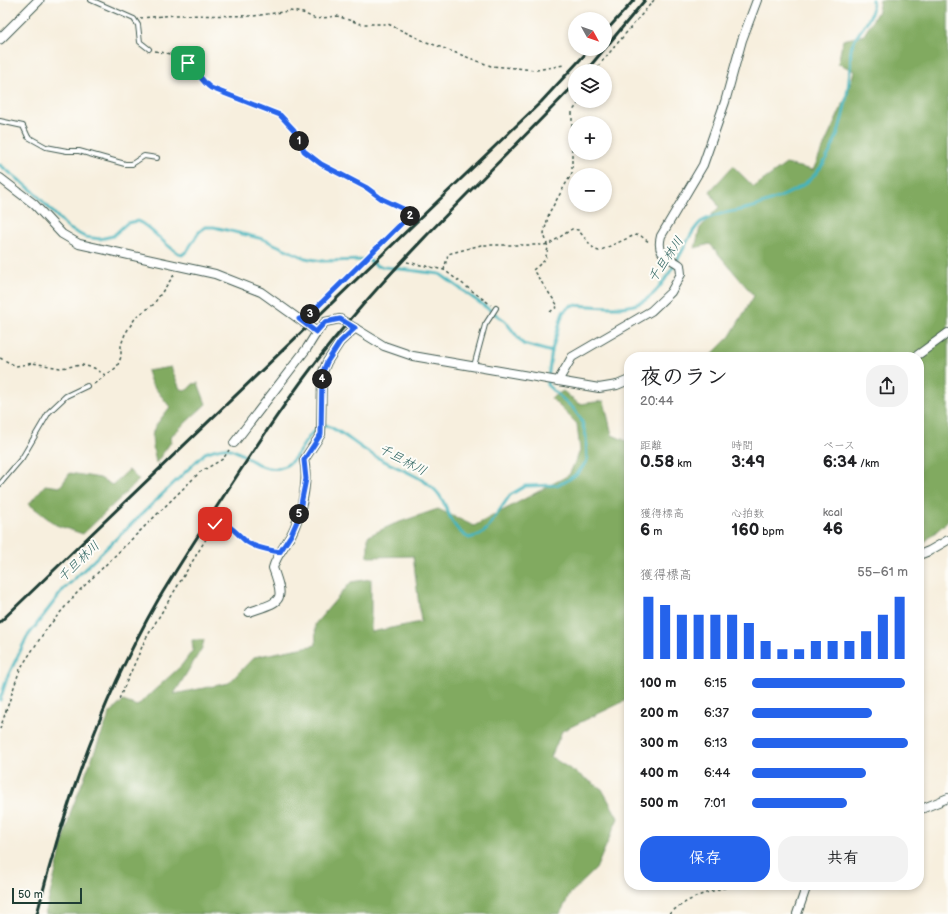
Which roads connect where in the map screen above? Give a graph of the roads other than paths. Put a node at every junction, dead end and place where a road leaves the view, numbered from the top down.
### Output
1 (39, 0) edge
2 (91, 0) edge
3 (757, 0) edge
4 (4, 30) edge
5 (0, 39) edge
6 (149, 49) road end
7 (0, 121) edge
8 (157, 158) dead end
9 (0, 178) edge
10 (496, 308) road end
11 (355, 328) junction
12 (316, 332) junction
13 (948, 333) edge
14 (922, 352) edge
15 (474, 366) junction
16 (556, 381) junction
17 (624, 382) edge
18 (87, 386) road end
19 (234, 443) road end
20 (0, 484) edge
21 (948, 540) edge
22 (924, 553) edge
23 (249, 612) dead end
24 (948, 798) edge
25 (924, 808) edge
26 (805, 890) edge
27 (797, 914) edge

1 - 4 street
2 - 6 lane
3 - 16 street
4 - 5 street
7 - 8 lane
9 - 12 street
10 - 15 lane
11 - 12 street
11 - 15 street
11 - 23 street
12 - 19 street
13 - 14 street
15 - 16 street
16 - 17 street
18 - 20 lane
21 - 22 street
24 - 25 street
26 - 27 street

